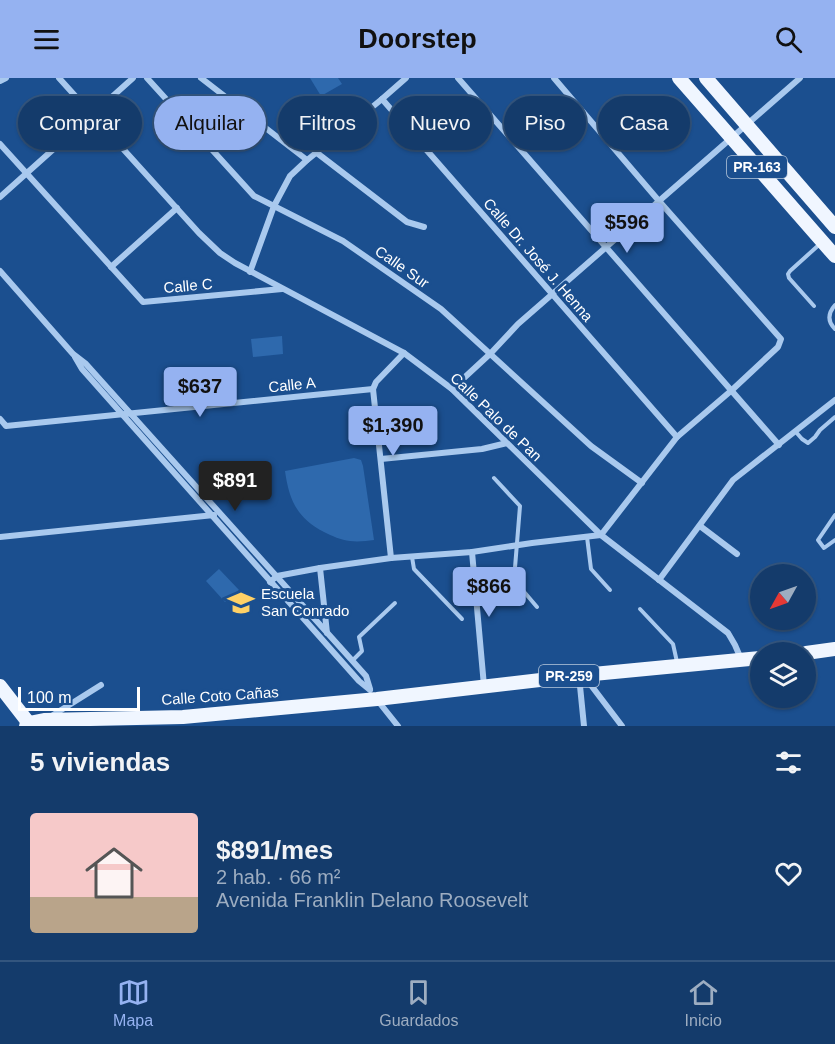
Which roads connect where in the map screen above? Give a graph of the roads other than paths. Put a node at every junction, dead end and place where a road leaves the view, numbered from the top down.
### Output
1 (6, 78) edge
2 (59, 78) edge
3 (133, 78) edge
4 (147, 78) edge
5 (202, 78) edge
6 (406, 78) edge
7 (458, 78) edge
8 (554, 78) edge
9 (679, 78) edge
10 (706, 78) edge
11 (800, 78) edge
12 (0, 81) edge
13 (76, 96) edge
14 (112, 96) edge
15 (382, 99) junction
16 (746, 124) junction
17 (731, 138) junction
18 (0, 144) edge
19 (52, 150) edge
20 (125, 150) edge
21 (317, 153) junction
22 (307, 160) junction
23 (27, 173) junction
24 (0, 197) edge
25 (659, 201) junction
26 (274, 206) junction
27 (177, 207) junction
28 (834, 223) edge
29 (424, 226) dead end
30 (822, 242) junction
31 (606, 248) junction
32 (835, 256) edge
33 (111, 267) junction
34 (0, 271) edge
35 (250, 272) junction
36 (282, 289) junction
37 (553, 294) junction
38 (835, 305) edge
39 (814, 306) dead end
40 (835, 329) edge
41 (404, 353) junction
42 (491, 353) junction
43 (73, 354) junction
44 (373, 389) junction
45 (452, 389) junction
46 (732, 390) junction
47 (835, 400) edge
48 (131, 413) junction
49 (122, 415) junction
50 (835, 417) edge
51 (0, 419) edge
52 (795, 431) junction
53 (677, 437) junction
54 (507, 443) junction
55 (779, 445) junction
56 (381, 459) junction
57 (494, 478) dead end
58 (642, 483) junction
59 (221, 514) junction
60 (835, 515) edge
61 (212, 516) junction
62 (700, 526) junction
63 (601, 535) junction
64 (586, 536) junction
65 (0, 537) edge
66 (835, 540) edge
67 (517, 545) junction
68 (472, 552) junction
69 (737, 554) dead end
70 (412, 557) junction
71 (391, 558) junction
72 (320, 568) junction
73 (277, 576) junction
74 (659, 580) junction
75 (270, 582) junction
76 (610, 590) dead end
77 (396, 603) dead end
78 (537, 607) dead end
79 (640, 609) dead end
80 (462, 619) dead end
81 (327, 633) junction
82 (835, 649) edge
83 (816, 652) edge
84 (750, 659) edge
85 (741, 660) junction
86 (352, 661) junction
87 (678, 666) junction
88 (581, 675) junction
89 (101, 685) dead end
90 (484, 686) junction
91 (1, 688) edge
92 (374, 694) junction
93 (393, 720) junction
94 (183, 722) edge
95 (33, 724) edge
96 (386, 726) edge
97 (398, 726) edge
98 (584, 726) edge
99 (622, 726) edge

1 - 12 street
2 - 13 street, Calle Palo de Pan
3 - 14 street
4 - 26 street, Calle Sur
5 - 22 street
6 - 15 street
7 - 31 street
8 - 25 street
9 - 17 main road, PR-163
10 - 16 main road, PR-163
11 - 16 street
15 - 21 street
15 - 37 street, Calle Dr. José J. Henna
16 - 17 street
16 - 28 main road, PR-163
17 - 25 street
17 - 30 main road, PR-163
18 - 23 street
19 - 23 street
20 - 27 street, Calle Palo de Pan
21 - 22 street
21 - 29 street
22 - 26 street
23 - 24 street
23 - 33 street
25 - 31 street
25 - 46 street
26 - 35 street
26 - 42 street, Calle Sur
27 - 33 street
27 - 35 street, Calle Palo de Pan
30 - 32 main road, PR-163
30 - 39 lane
31 - 37 street
31 - 46 street
33 - 36 street, Calle C
34 - 43 street
35 - 36 street, Calle Palo de Pan
36 - 41 street, Calle Palo de Pan
37 - 42 street
37 - 53 street, Calle Dr. José J. Henna
38 - 40 lane
41 - 44 street
41 - 45 street, Calle Palo de Pan
42 - 45 street
42 - 58 street, Calle Sur
43 - 48 street
43 - 49 street
44 - 48 street, Calle A
44 - 56 street
45 - 54 street, Calle Palo de Pan
46 - 53 street
46 - 55 street
47 - 52 street
48 - 49 street, Calle A
48 - 59 street
49 - 51 street, Calle A
49 - 61 street
50 - 52 lane
52 - 55 street
53 - 58 street
54 - 56 street
54 - 63 street, Calle Palo de Pan
55 - 62 street
56 - 71 street
57 - 67 lane
58 - 63 street
59 - 61 street
59 - 73 street
60 - 66 lane
61 - 65 street
61 - 75 street
62 - 69 street
62 - 74 street
63 - 64 street
63 - 74 street, Calle Palo de Pan
64 - 67 street
64 - 76 lane
67 - 68 street
67 - 78 lane
68 - 70 street
68 - 90 street
70 - 71 street
70 - 80 lane
71 - 72 street
72 - 73 street
72 - 81 street
73 - 75 street
73 - 81 street
74 - 85 street, Calle Palo de Pan
75 - 92 street
77 - 86 lane
79 - 87 lane
81 - 86 street
82 - 83 main road
84 - 85 main road, PR-259
85 - 87 main road, PR-259
86 - 92 street
87 - 88 main road, PR-259
88 - 90 main road, PR-259
88 - 98 street
88 - 99 street
89 - 95 street
90 - 92 main road, PR-259
91 - 95 main road
92 - 93 street
92 - 94 main road, Calle Coto Cañas / PR-259
93 - 96 street
93 - 97 street
94 - 95 main road, Calle Coto Cañas / PR-259

